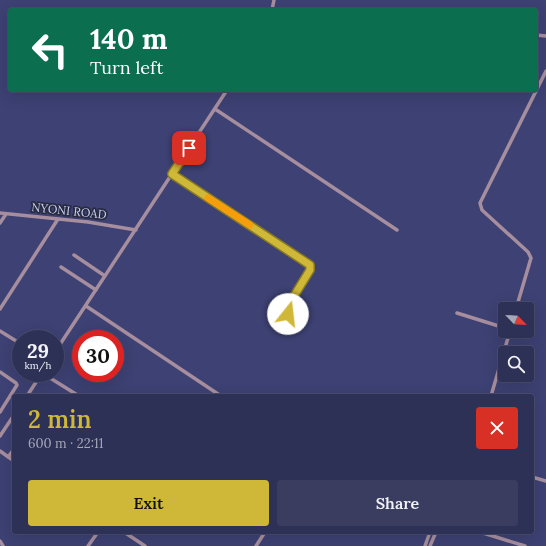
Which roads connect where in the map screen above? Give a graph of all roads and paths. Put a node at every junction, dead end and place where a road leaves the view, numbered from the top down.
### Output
1 (546, 71) edge
2 (538, 87) edge
3 (226, 92) edge
4 (536, 92) edge
5 (215, 110) junction
6 (172, 174) junction
7 (0, 213) edge
8 (6, 214) junction
9 (58, 219) junction
10 (0, 223) edge
11 (136, 230) junction
12 (397, 230) dead end
13 (74, 255) dead end
14 (61, 267) dead end
15 (106, 276) junction
16 (96, 290) junction
17 (518, 302) edge
18 (86, 306) junction
19 (0, 309) edge
20 (457, 313) dead end
21 (293, 318) dead end
22 (498, 326) edge
23 (0, 331) edge
24 (12, 338) edge
25 (508, 338) edge
26 (64, 339) edge
27 (0, 372) edge
28 (28, 394) edge
29 (76, 394) edge
30 (218, 394) edge
31 (493, 394) edge
32 (0, 412) edge
33 (12, 418) edge
34 (0, 436) edge
35 (0, 451) edge
36 (12, 452) edge
37 (8, 457) junction
38 (12, 460) edge
39 (534, 478) edge
40 (546, 481) edge
41 (97, 534) edge
42 (127, 534) edge
43 (264, 534) edge
44 (429, 534) edge
45 (435, 534) edge
46 (486, 534) edge
47 (0, 541) edge
48 (3, 546) edge
49 (88, 546) edge
50 (145, 546) edge
51 (256, 546) edge
52 (425, 546) edge
53 (430, 546) edge
54 (525, 546) edge

1 - 2 street
3 - 5 street
4 - 17 street
5 - 6 street
5 - 12 street
6 - 11 street
6 - 21 street
7 - 8 street, NYONI ROAD
8 - 9 street, NYONI ROAD
8 - 10 street
9 - 11 street, NYONI ROAD
9 - 19 street
11 - 15 street
13 - 15 street
14 - 16 street
15 - 16 street
16 - 18 street
18 - 26 street
18 - 30 street
20 - 22 street
23 - 24 street
25 - 31 street
27 - 32 street
28 - 29 street
33 - 34 street
35 - 37 street
36 - 37 street
37 - 38 street
39 - 40 street
41 - 49 street
42 - 50 street
43 - 51 street
44 - 52 street
45 - 53 street
46 - 54 street
47 - 48 street

